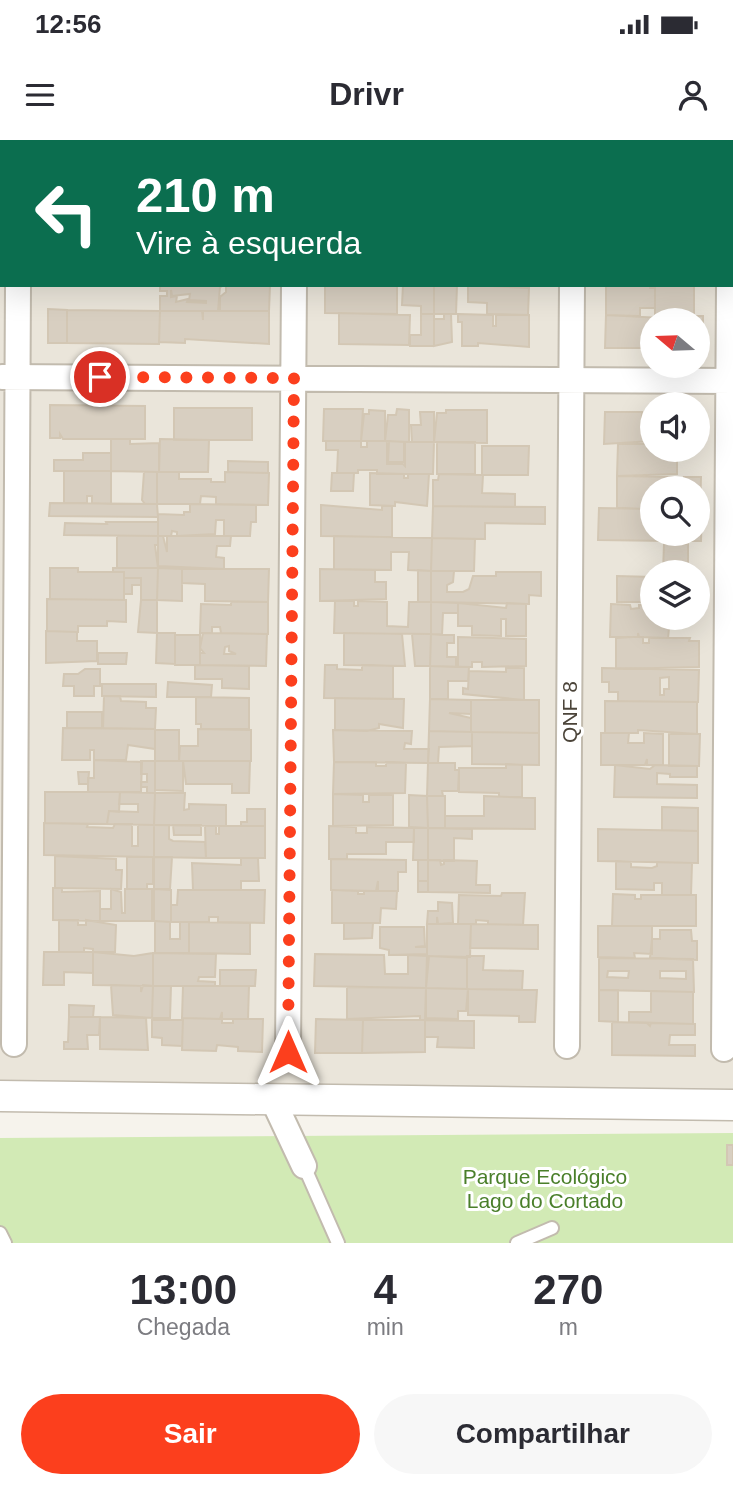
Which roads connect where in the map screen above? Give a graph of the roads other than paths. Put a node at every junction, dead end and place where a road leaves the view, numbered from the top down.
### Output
1 (18, 287) edge
2 (294, 287) edge
3 (572, 287) edge
4 (729, 287) edge
5 (8, 377) edge
6 (294, 378) junction
7 (572, 378) junction
8 (731, 381) edge
9 (13, 1044) dead end
10 (567, 1046) dead end
11 (724, 1049) dead end
12 (288, 1052) dead end
13 (0, 1096) edge
14 (273, 1100) junction
15 (733, 1105) edge
16 (304, 1166) joint
17 (552, 1228) dead end
18 (0, 1233) edge
19 (5, 1243) edge
20 (338, 1243) edge
21 (517, 1243) edge

1 - 5 street
2 - 6 street
3 - 7 street, QNF 8
4 - 8 street
5 - 6 street
5 - 9 street
6 - 7 street
6 - 12 street
7 - 8 street
7 - 10 street, QNF 8
8 - 11 street
13 - 14 street
14 - 15 street
14 - 16 street
16 - 20 lane
17 - 21 lane
18 - 19 lane

